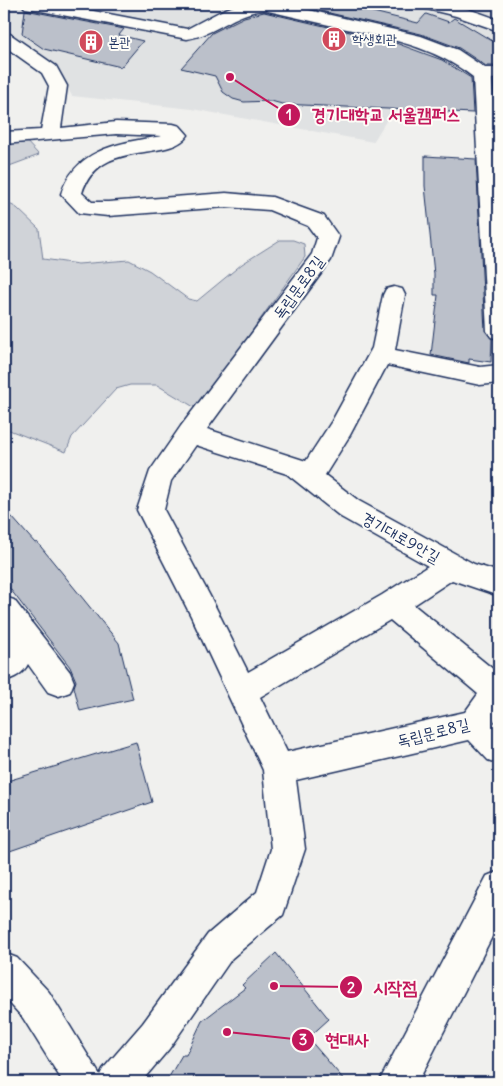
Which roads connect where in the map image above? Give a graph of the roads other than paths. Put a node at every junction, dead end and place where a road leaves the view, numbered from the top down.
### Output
1 (31, 4) edge
2 (429, 4) edge
3 (499, 26) edge
4 (4, 38) edge
5 (491, 74) edge
6 (50, 135) junction
7 (4, 138) edge
8 (394, 295) dead end
9 (499, 331) edge
10 (380, 355) junction
11 (499, 374) edge
12 (190, 433) junction
13 (309, 478) junction
14 (451, 566) junction
15 (499, 584) edge
16 (392, 604) junction
17 (4, 608) edge
18 (4, 647) edge
19 (4, 668) edge
20 (59, 682) dead end
21 (241, 692) junction
22 (475, 724) junction
23 (499, 748) edge
24 (279, 769) junction
25 (499, 888) edge
26 (4, 971) edge
27 (84, 1082) edge
28 (116, 1082) edge
29 (398, 1082) edge

1 - 5 street
2 - 3 street
4 - 6 street
5 - 9 street
6 - 7 street
6 - 12 street, 독립문로8길
8 - 10 street
10 - 11 street
10 - 13 street
12 - 13 street, 경기대로9안길
12 - 21 street, 독립문로8길
13 - 14 street, 경기대로9안길
14 - 15 street, 경기대로9안길
14 - 16 street
16 - 21 street
16 - 22 street, 독립문로8길
17 - 20 street
18 - 19 street
21 - 24 street, 독립문로8길
22 - 23 street
22 - 24 street, 독립문로8길
24 - 28 street, 독립문로8길
25 - 29 street
26 - 27 street

